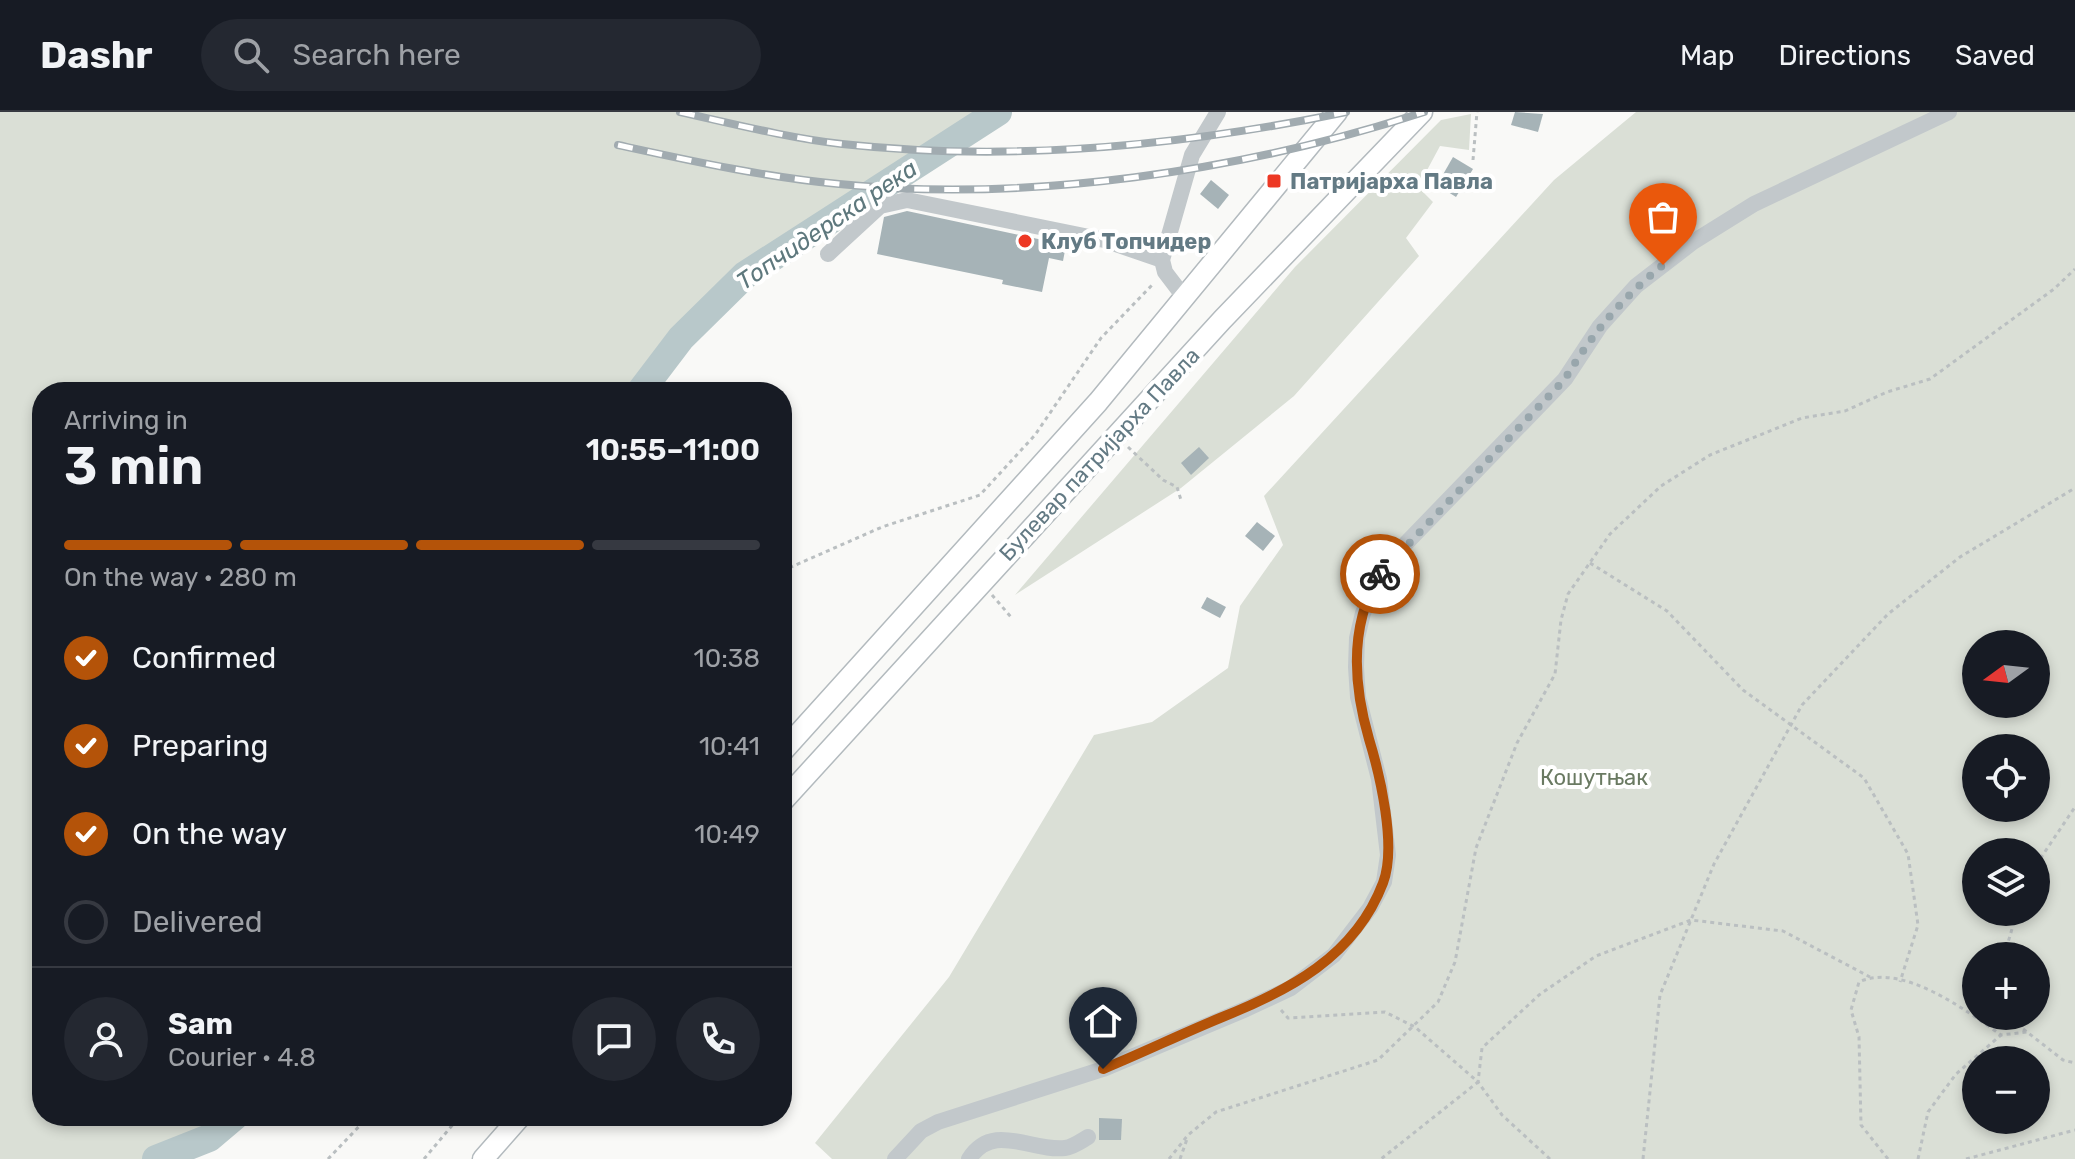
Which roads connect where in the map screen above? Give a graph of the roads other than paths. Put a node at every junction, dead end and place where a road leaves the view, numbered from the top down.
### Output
1 (1218, 112) edge
2 (1337, 112) edge
3 (1422, 112) edge
4 (1949, 112) edge
5 (828, 254) dead end
6 (1163, 266) junction
7 (1184, 297) junction
8 (792, 741) edge
9 (792, 791) edge
10 (506, 1126) edge
11 (512, 1126) edge
12 (1088, 1137) dead end
13 (498, 1142) junction
14 (483, 1159) edge
15 (895, 1159) edge
16 (969, 1159) edge

1 - 6 street
2 - 7 main road, Булевар патријарха Павла
3 - 9 main road, Булевар патријарха Павла
4 - 15 street
5 - 6 street
6 - 7 street
7 - 8 main road, Булевар патријарха Павла
10 - 13 main road
11 - 13 main road
12 - 16 street
13 - 14 main road

